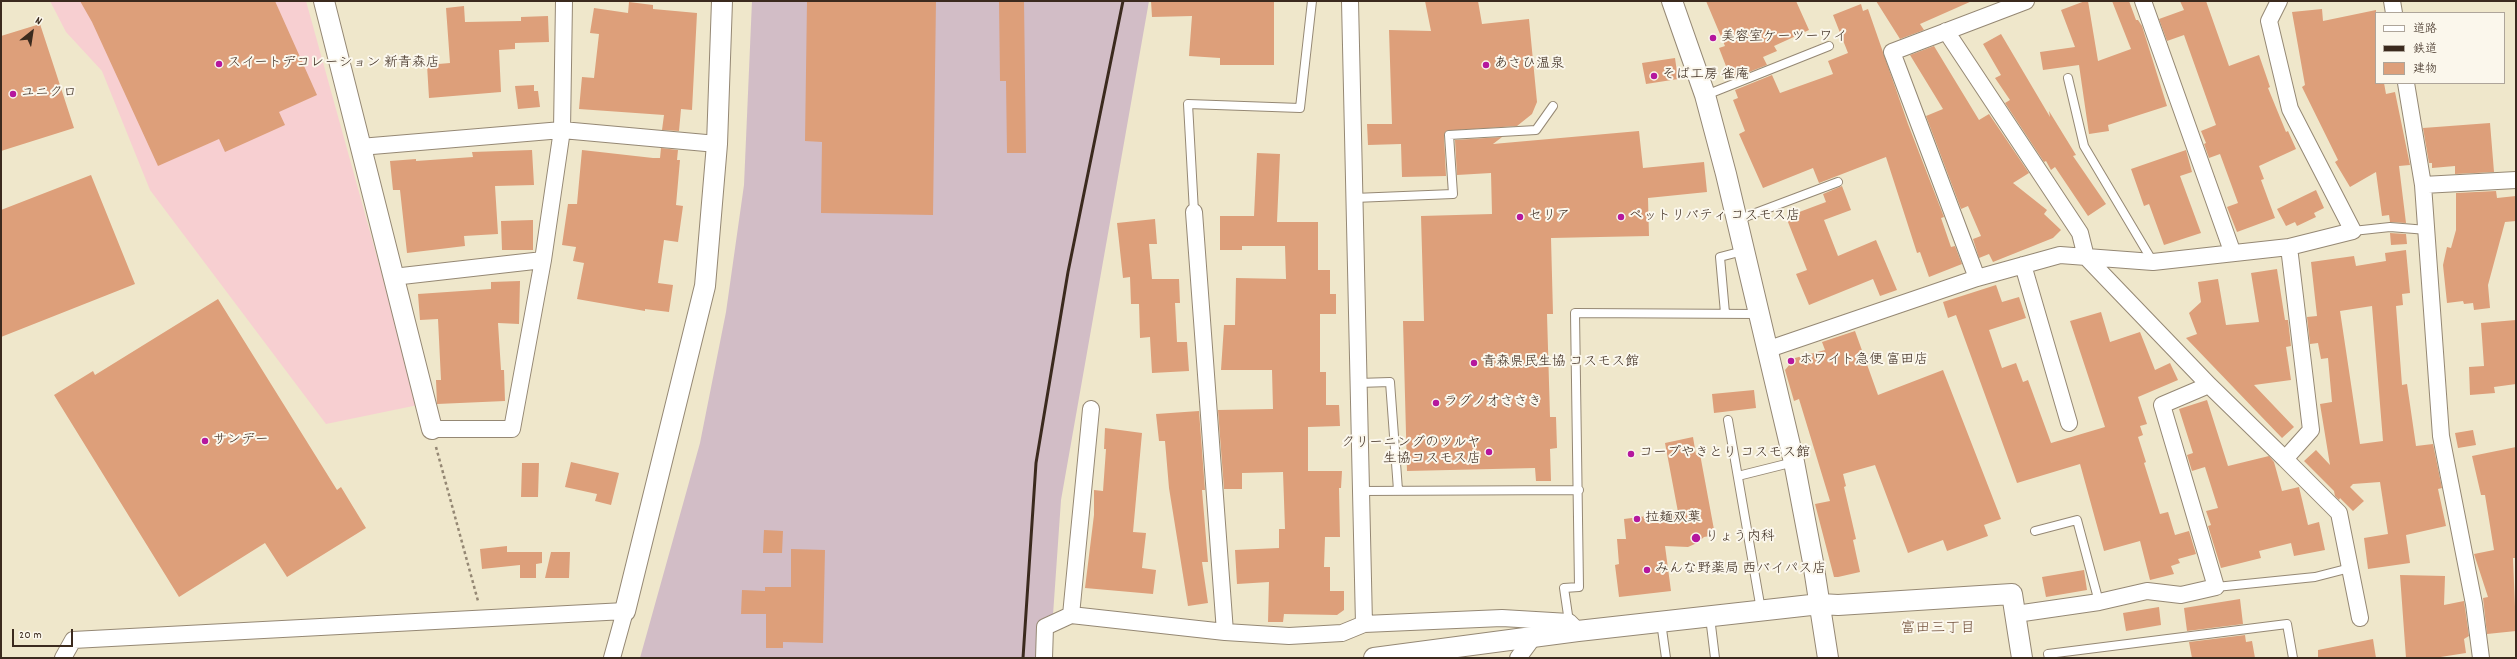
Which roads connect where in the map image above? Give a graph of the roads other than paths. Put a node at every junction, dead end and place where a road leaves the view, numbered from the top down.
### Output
1 (324, 1) edge
2 (564, 1) edge
3 (722, 1) edge
4 (1312, 1) edge
5 (1350, 1) edge
6 (1672, 1) edge
7 (2026, 1) edge
8 (2143, 1) edge
9 (2279, 1) edge
10 (2392, 1) edge
11 (2394, 12) edge
12 (1946, 31) junction
13 (1829, 46) dead end
14 (2068, 78) dead end
15 (2406, 84) edge
16 (1705, 96) junction
17 (1553, 106) dead end
18 (562, 130) junction
19 (718, 144) junction
20 (360, 147) junction
21 (2516, 180) edge
22 (1838, 182) dead end
23 (2423, 185) junction
24 (1354, 198) junction
25 (1194, 212) joint
26 (1736, 220) junction
27 (2427, 230) junction
28 (2353, 231) junction
29 (2289, 247) junction
30 (2232, 251) junction
31 (1743, 252) junction
32 (2086, 257) junction
33 (543, 260) junction
34 (2153, 262) junction
35 (2023, 265) junction
36 (393, 277) junction
37 (1977, 278) junction
38 (1725, 314) junction
39 (1757, 314) junction
40 (1766, 350) junction
41 (1358, 383) junction
42 (2209, 385) junction
43 (1091, 409) dead end
44 (1728, 420) dead end
45 (2069, 423) dead end
46 (432, 429) joint
47 (2285, 459) junction
48 (1794, 462) junction
49 (1738, 476) junction
50 (1398, 490) junction
51 (1579, 490) junction
52 (1361, 491) junction
53 (2035, 531) dead end
54 (2350, 568) junction
55 (2216, 587) junction
56 (2099, 602) junction
57 (1820, 604) junction
58 (1761, 610) junction
59 (625, 611) junction
60 (2016, 614) junction
61 (1071, 615) junction
62 (1709, 616) junction
63 (2360, 618) dead end
64 (1661, 622) junction
65 (1364, 624) junction
66 (1573, 627) junction
67 (1226, 632) junction
68 (1532, 639) junction
69 (63, 658) edge
70 (612, 658) edge
71 (1044, 658) edge
72 (1374, 658) edge
73 (1518, 658) edge
74 (1666, 658) edge
75 (1716, 658) edge
76 (1828, 658) edge
77 (2022, 658) edge
78 (2049, 658) edge
79 (2293, 658) edge
80 (2481, 658) edge

1 - 20 street
2 - 18 street
3 - 19 street
4 - 25 lane
5 - 24 street
6 - 16 street
7 - 12 street
8 - 30 street
9 - 28 street
10 - 11 street
12 - 32 street
12 - 37 street
13 - 16 lane
14 - 34 lane
15 - 23 street
16 - 26 street
17 - 24 lane
18 - 19 street
18 - 20 street
18 - 33 street
19 - 59 street
20 - 36 street
21 - 23 street
22 - 26 lane
23 - 27 street
24 - 41 street
25 - 67 street
26 - 31 street
27 - 28 lane
27 - 80 street
28 - 29 street
29 - 30 street
29 - 47 street
30 - 34 street
31 - 38 lane
31 - 39 street
32 - 34 street
32 - 35 street
32 - 42 street
33 - 36 street
33 - 46 street
35 - 37 street
35 - 45 street
36 - 46 street
37 - 40 street
38 - 39 lane
38 - 51 lane
39 - 40 street
40 - 48 street
41 - 50 lane
41 - 52 street
42 - 47 street
42 - 55 street
43 - 61 street
44 - 49 lane
47 - 54 street
48 - 49 lane
48 - 57 street
49 - 58 lane
50 - 51 lane
50 - 52 lane
51 - 66 lane
52 - 65 street
53 - 56 lane
54 - 55 lane
54 - 63 street
55 - 56 street
56 - 60 street
57 - 58 street
57 - 60 street
57 - 76 street
58 - 62 street
59 - 69 street
59 - 70 street
60 - 77 street
61 - 67 street
61 - 71 street
62 - 64 street
62 - 75 lane
64 - 66 street
64 - 74 lane
65 - 66 street
65 - 67 street
66 - 68 street
68 - 72 street
68 - 73 street
78 - 79 lane

